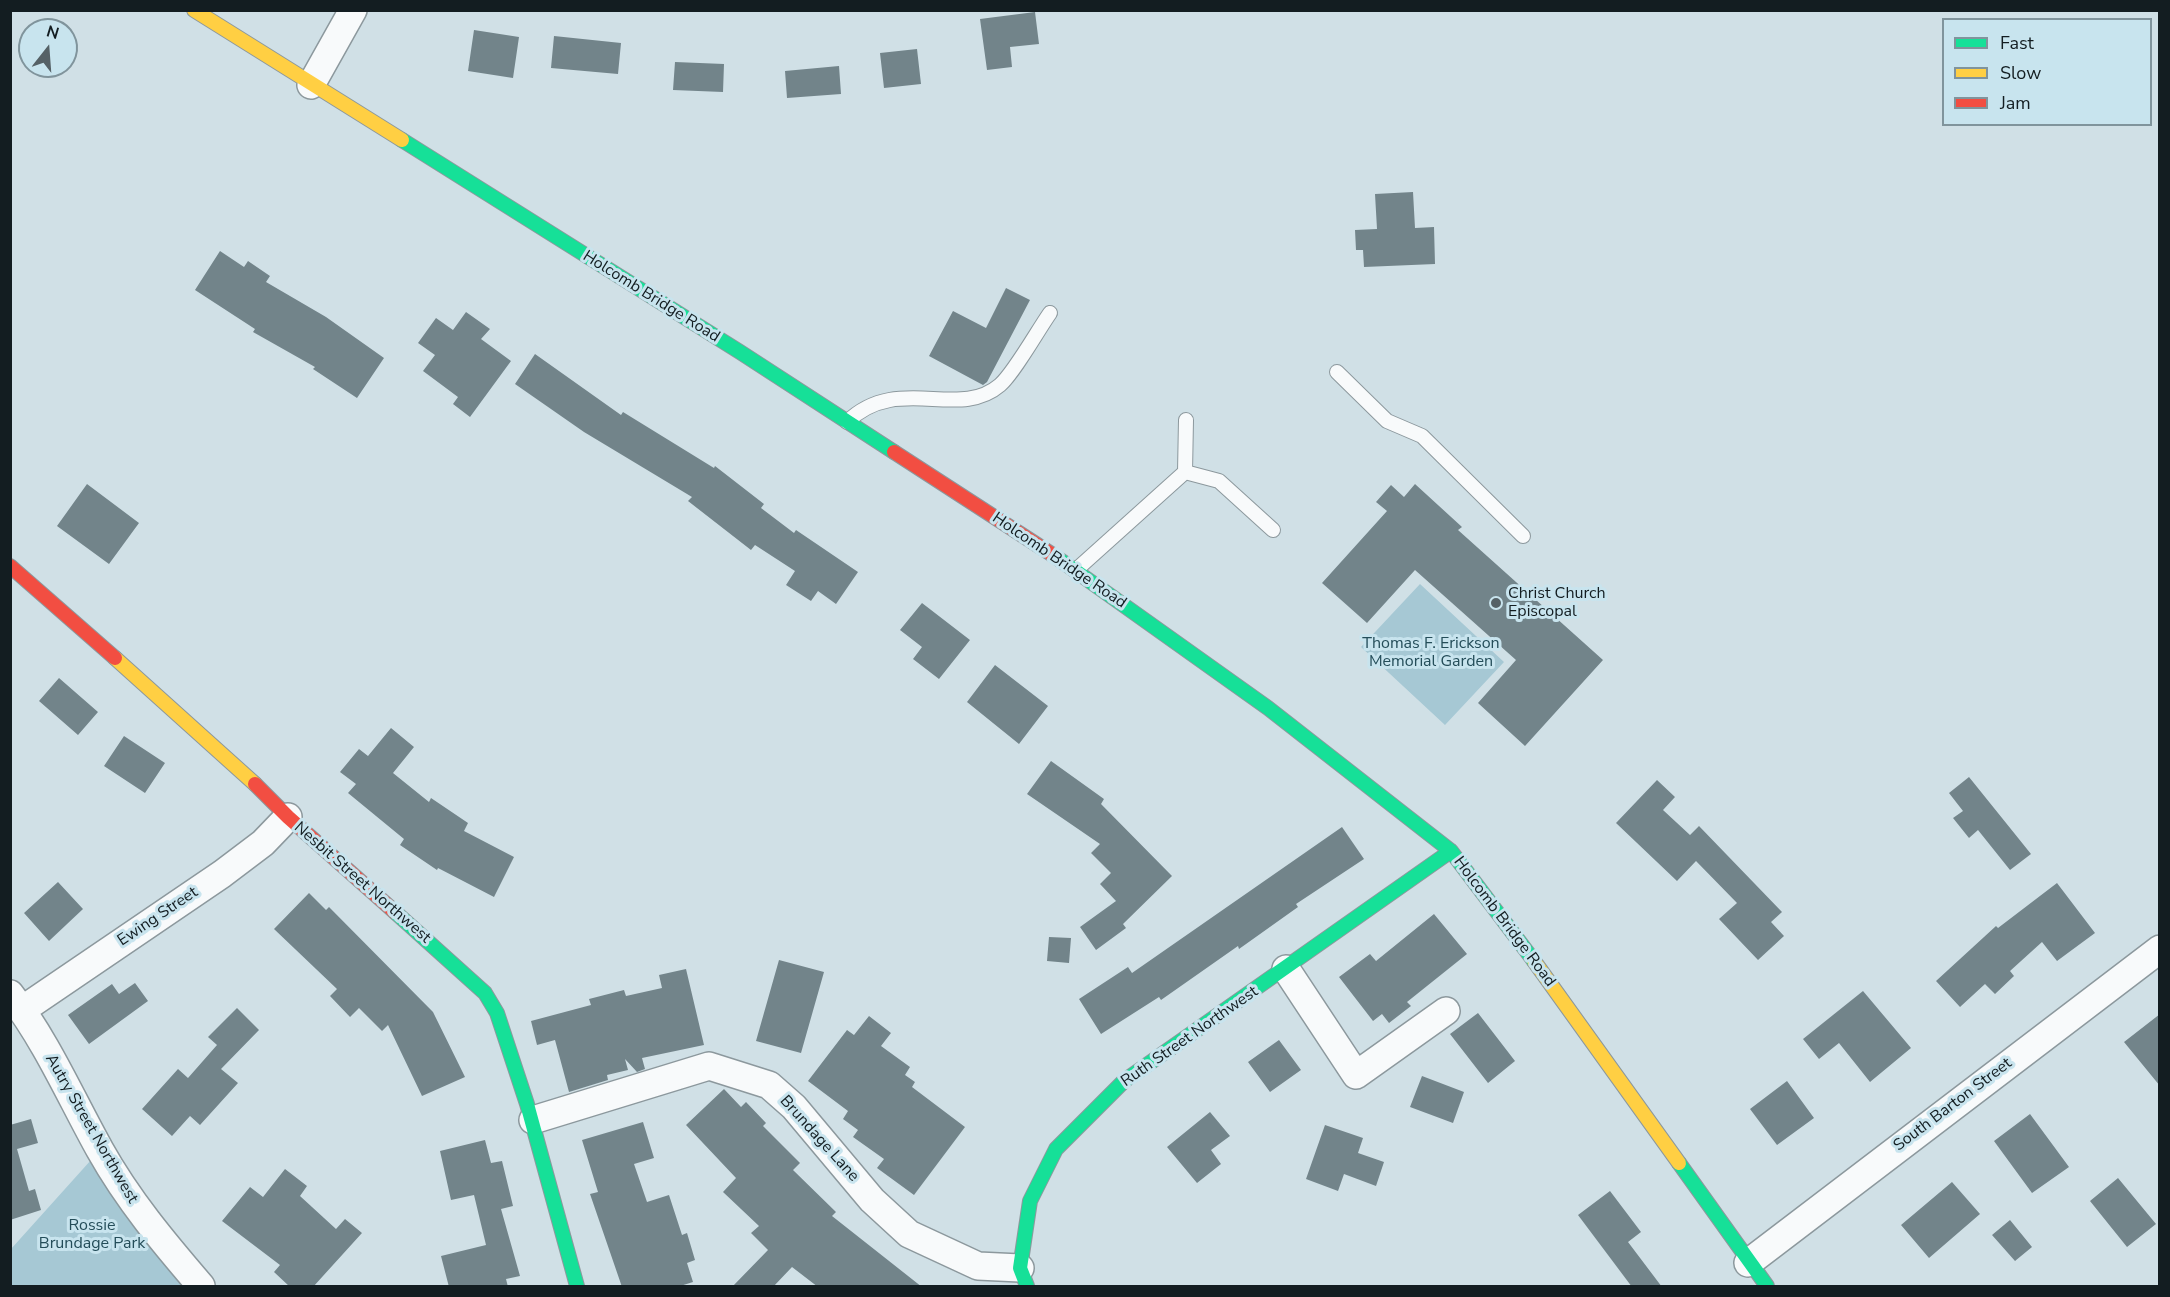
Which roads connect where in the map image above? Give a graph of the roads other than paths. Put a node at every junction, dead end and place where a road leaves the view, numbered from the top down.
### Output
1 (194, 10) edge
2 (353, 10) edge
3 (311, 85) junction
4 (1050, 313) dead end
5 (1337, 372) dead end
6 (1186, 420) dead end
7 (847, 422) junction
8 (1185, 471) junction
9 (1273, 530) dead end
10 (1523, 536) dead end
11 (10, 566) edge
12 (1075, 570) junction
13 (288, 818) junction
14 (1451, 851) junction
15 (2160, 948) edge
16 (1286, 969) junction
17 (16, 1002) edge
18 (1446, 1011) dead end
19 (533, 1120) junction
20 (1748, 1263) junction
21 (1024, 1277) edge
22 (201, 1287) edge
23 (577, 1287) edge
24 (1767, 1287) edge

1 - 3 street, Holcomb Bridge Road
2 - 3 street
3 - 7 street, Holcomb Bridge Road
4 - 7 lane
5 - 10 lane
6 - 8 lane
7 - 12 street, Holcomb Bridge Road
8 - 9 lane
8 - 12 lane
11 - 13 street, Nesbit Street Northwest
12 - 14 street, Holcomb Bridge Road
13 - 17 street, Ewing Street
13 - 19 street, Nesbit Street Northwest
14 - 16 street, Ruth Street Northwest
14 - 20 street, Holcomb Bridge Road
15 - 20 street, South Barton Street
16 - 18 street
16 - 21 street, Ruth Street Northwest
17 - 22 street, Autry Street Northwest
19 - 21 street, Brundage Lane
19 - 23 street, Nesbit Street Northwest
20 - 24 street, Holcomb Bridge Road

